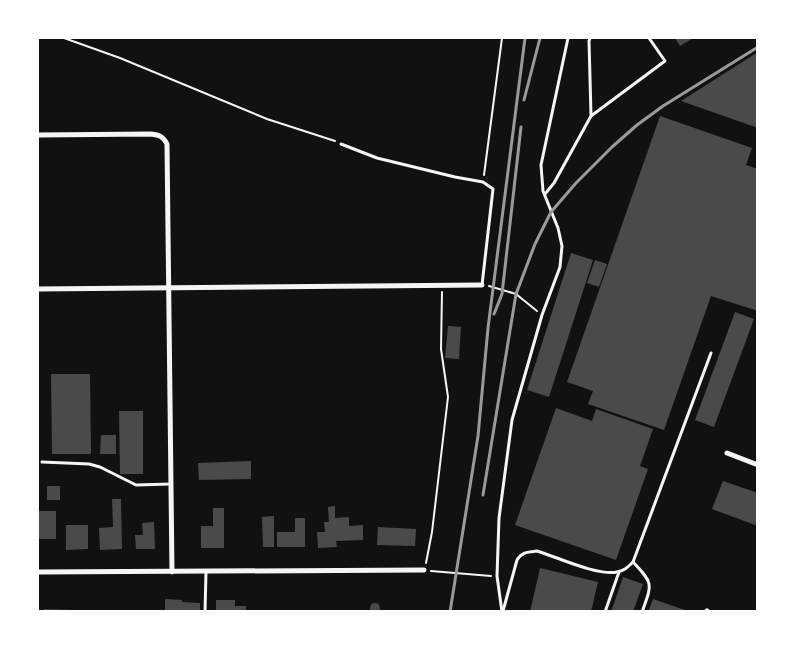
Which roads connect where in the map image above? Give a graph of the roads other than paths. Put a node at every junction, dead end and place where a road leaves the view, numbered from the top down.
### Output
1 (568, 38) edge
2 (590, 38) edge
3 (650, 38) edge
4 (591, 116) junction
5 (38, 135) edge
6 (341, 144) road end
7 (545, 195) junction
8 (482, 285) joint
9 (169, 287) junction
10 (38, 289) edge
11 (711, 354) dead end
12 (727, 453) dead end
13 (42, 462) dead end
14 (758, 465) edge
15 (172, 484) junction
16 (633, 562) junction
17 (424, 570) road end
18 (38, 572) edge
19 (172, 572) junction
20 (206, 572) junction
21 (619, 572) junction
22 (205, 612) edge
23 (503, 612) edge
24 (605, 612) edge
25 (642, 612) edge

1 - 7 lane
2 - 4 lane
3 - 4 lane
4 - 7 lane
5 - 9 street
6 - 8 lane
7 - 23 lane
8 - 9 street
9 - 10 street
9 - 15 street
11 - 16 lane
12 - 14 street
13 - 15 lane
15 - 19 street
16 - 21 lane
16 - 25 lane
17 - 20 street
18 - 19 street
19 - 20 street
20 - 22 lane
21 - 23 lane
21 - 24 lane

